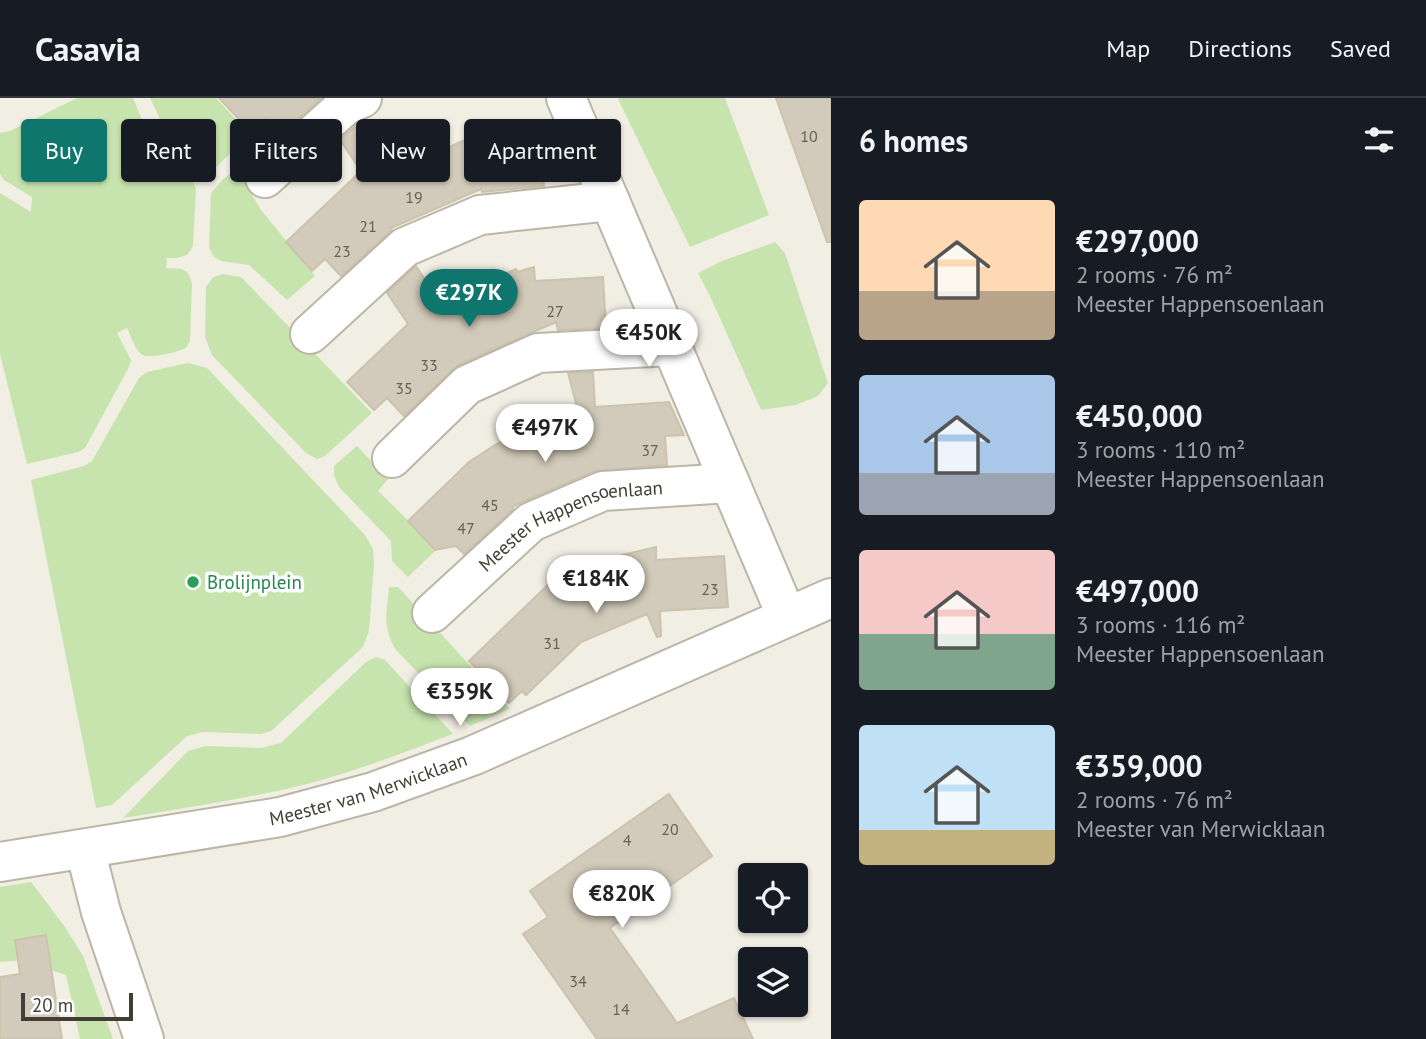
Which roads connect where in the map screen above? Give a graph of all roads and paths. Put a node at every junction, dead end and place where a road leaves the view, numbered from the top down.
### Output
1 (362, 98) edge
2 (566, 98) edge
3 (330, 119) edge
4 (610, 201) junction
5 (310, 334) dead end
6 (671, 346) junction
7 (392, 458) dead end
8 (730, 483) junction
9 (831, 598) edge
10 (432, 613) dead end
11 (787, 617) junction
12 (85, 849) junction
13 (0, 862) edge
14 (144, 1039) edge

1 - 3 street
2 - 4 street
4 - 5 street
4 - 6 street
6 - 7 street
6 - 8 street
8 - 10 street, Meester Happensoenlaan
8 - 11 street
9 - 11 street, Meester van Merwicklaan
11 - 12 street, Meester van Merwicklaan
12 - 13 street, Meester van Merwicklaan
12 - 14 street

